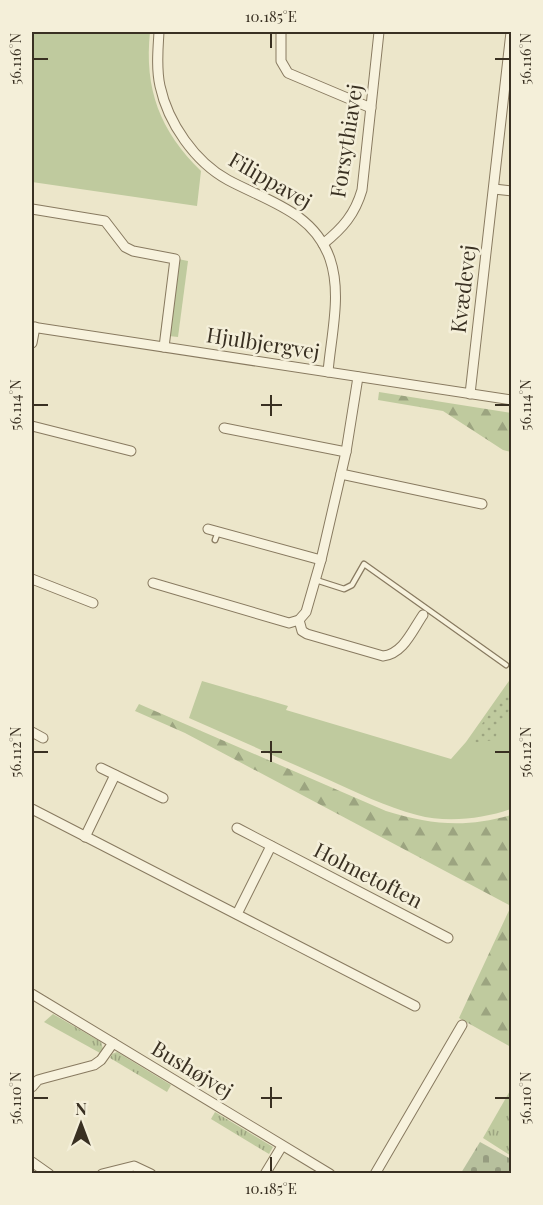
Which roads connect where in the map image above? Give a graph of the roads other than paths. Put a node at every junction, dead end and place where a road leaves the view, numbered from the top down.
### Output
1 (159, 32) edge
2 (281, 32) edge
3 (380, 32) edge
4 (512, 32) edge
5 (371, 108) junction
6 (494, 189) junction
7 (512, 191) edge
8 (32, 209) edge
9 (323, 244) junction
10 (33, 327) edge
11 (32, 343) edge
12 (164, 347) junction
13 (328, 372) junction
14 (358, 376) junction
15 (470, 394) junction
16 (512, 400) edge
17 (32, 426) edge
18 (224, 429) dead end
19 (131, 451) dead end
20 (346, 452) junction
21 (341, 474) junction
22 (482, 504) dead end
23 (214, 534) dead end
24 (321, 560) junction
25 (32, 579) edge
26 (315, 580) junction
27 (153, 583) dead end
28 (93, 603) dead end
29 (423, 615) dead end
30 (299, 620) junction
31 (506, 665) dead end
32 (32, 732) edge
33 (42, 738) dead end
34 (100, 768) dead end
35 (115, 775) junction
36 (163, 798) dead end
37 (32, 809) edge
38 (237, 828) dead end
39 (85, 837) junction
40 (271, 846) junction
41 (237, 914) junction
42 (448, 938) dead end
43 (32, 994) edge
44 (415, 1006) dead end
45 (462, 1026) dead end
46 (113, 1043) junction
47 (32, 1087) edge
48 (282, 1146) junction
49 (32, 1162) edge
50 (49, 1173) edge
51 (102, 1173) edge
52 (151, 1173) edge
53 (266, 1173) edge
54 (330, 1173) edge
55 (375, 1173) edge

1 - 9 street, Filippavej
2 - 5 street
3 - 5 street, Forsythiavej
4 - 6 street, Kvædevej
5 - 9 street, Forsythiavej
6 - 7 street
6 - 15 street, Kvædevej
8 - 12 street
9 - 13 street, Filippavej
10 - 11 street
10 - 12 street, Hjulbjergvej
12 - 13 street, Hjulbjergvej
13 - 14 street, Hjulbjergvej
14 - 15 street, Hjulbjergvej
14 - 20 street
15 - 16 street, Hjulbjergvej
17 - 19 street
18 - 20 street
20 - 21 street
21 - 22 street
21 - 24 street
23 - 24 street
24 - 26 street
25 - 28 street
26 - 30 street
26 - 31 lane
27 - 30 street
29 - 30 street
32 - 33 street
34 - 35 street
35 - 36 street
35 - 39 street
37 - 39 street
38 - 40 street, Holmetoften
39 - 41 street
40 - 41 street
40 - 42 street, Holmetoften
41 - 44 street
43 - 46 street, Bushøjvej
45 - 55 street
46 - 47 street
46 - 48 street, Bushøjvej
48 - 53 street
48 - 54 street, Bushøjvej
49 - 50 street
51 - 52 street

